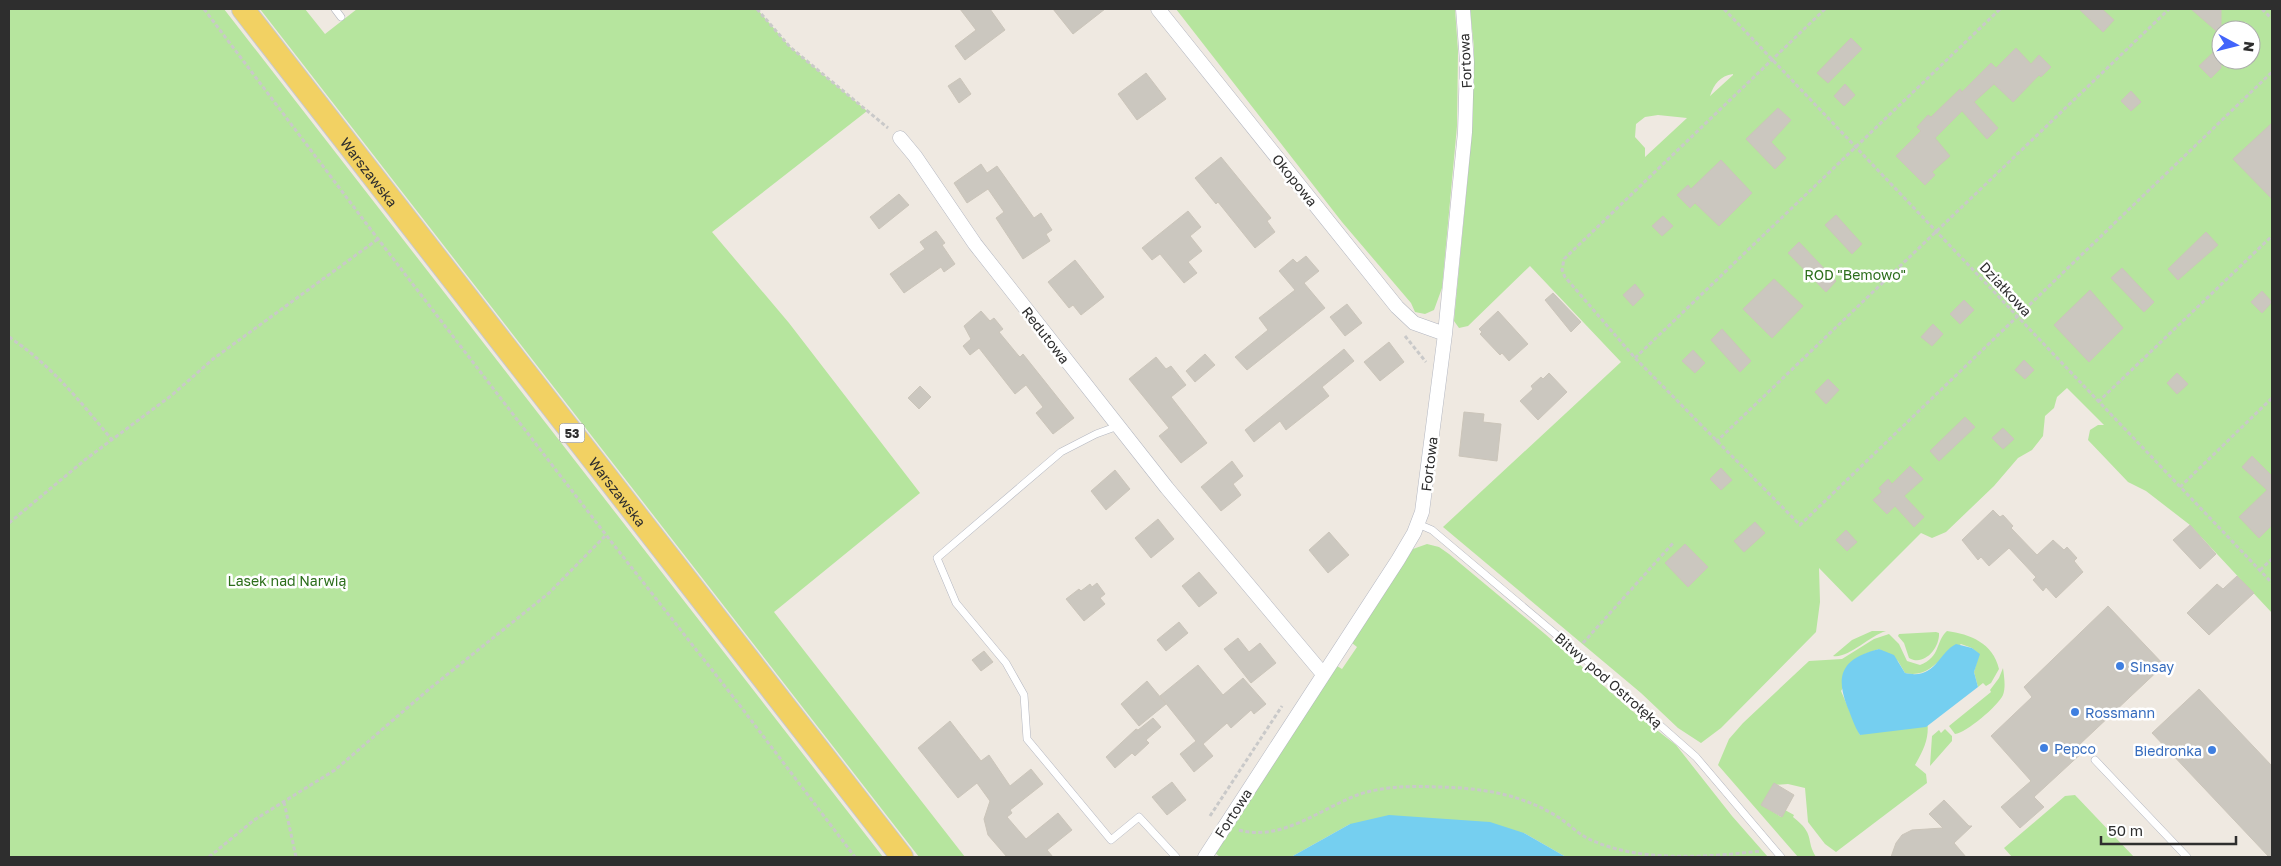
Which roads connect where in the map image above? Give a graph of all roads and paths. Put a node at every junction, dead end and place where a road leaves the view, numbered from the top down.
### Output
1 (204, 9) edge
2 (243, 9) edge
3 (335, 9) edge
4 (757, 9) edge
5 (1158, 9) edge
6 (1463, 9) edge
7 (1724, 9) edge
8 (1825, 9) edge
9 (2000, 9) edge
10 (2169, 9) edge
11 (2262, 9) edge
12 (341, 17) dead end
13 (2272, 19) edge
14 (1771, 60) junction
15 (2272, 72) edge
16 (900, 138) joint
17 (1856, 146) junction
18 (1936, 231) junction
19 (2272, 236) edge
20 (378, 239) junction
21 (2016, 317) junction
22 (1445, 334) junction
23 (9, 337) edge
24 (1635, 358) junction
25 (2272, 398) edge
26 (2098, 402) junction
27 (1118, 426) junction
28 (112, 440) junction
29 (1716, 442) junction
30 (2180, 487) junction
31 (9, 523) edge
32 (1418, 524) junction
33 (606, 535) junction
34 (1674, 542) dead end
35 (2272, 559) edge
36 (2260, 570) junction
37 (2272, 583) edge
38 (1576, 650) junction
39 (1323, 674) junction
40 (2095, 760) dead end
41 (284, 802) junction
42 (1226, 823) junction
43 (1774, 849) junction
44 (209, 857) edge
45 (296, 857) edge
46 (855, 857) edge
47 (902, 857) edge
48 (1176, 857) edge
49 (1205, 857) edge
50 (1781, 857) edge
51 (2187, 857) edge

1 - 20 path
2 - 47 main road, Warszawska / 53
3 - 12 lane
4 - 16 path
5 - 22 street, Okopowa
6 - 22 street, Fortowa
7 - 14 path, Działkowa
8 - 14 path
9 - 17 path
10 - 18 path
11 - 13 path
14 - 17 path, Działkowa
14 - 24 path
15 - 21 path
16 - 27 street, Redutowa
17 - 18 path, Działkowa
17 - 24 path
18 - 21 path, Działkowa
18 - 29 path
19 - 26 path
20 - 28 path
20 - 33 path
21 - 26 path, Działkowa
21 - 29 path
22 - 32 street, Fortowa
23 - 28 path
24 - 29 path
25 - 30 path
26 - 30 path, Działkowa
27 - 39 street, Redutowa
27 - 48 lane
28 - 31 path
30 - 36 path, Działkowa
32 - 38 lane, Bitwy pod Ostrołęką
32 - 39 street, Fortowa
33 - 41 path
33 - 46 path
34 - 38 path
35 - 36 path
36 - 37 path, Działkowa
38 - 43 lane, Bitwy pod Ostrołęką
39 - 42 street, Fortowa
40 - 51 lane
41 - 44 path
41 - 45 path
42 - 43 path
42 - 49 street, Fortowa
43 - 50 lane, Bitwy pod Ostrołęką

